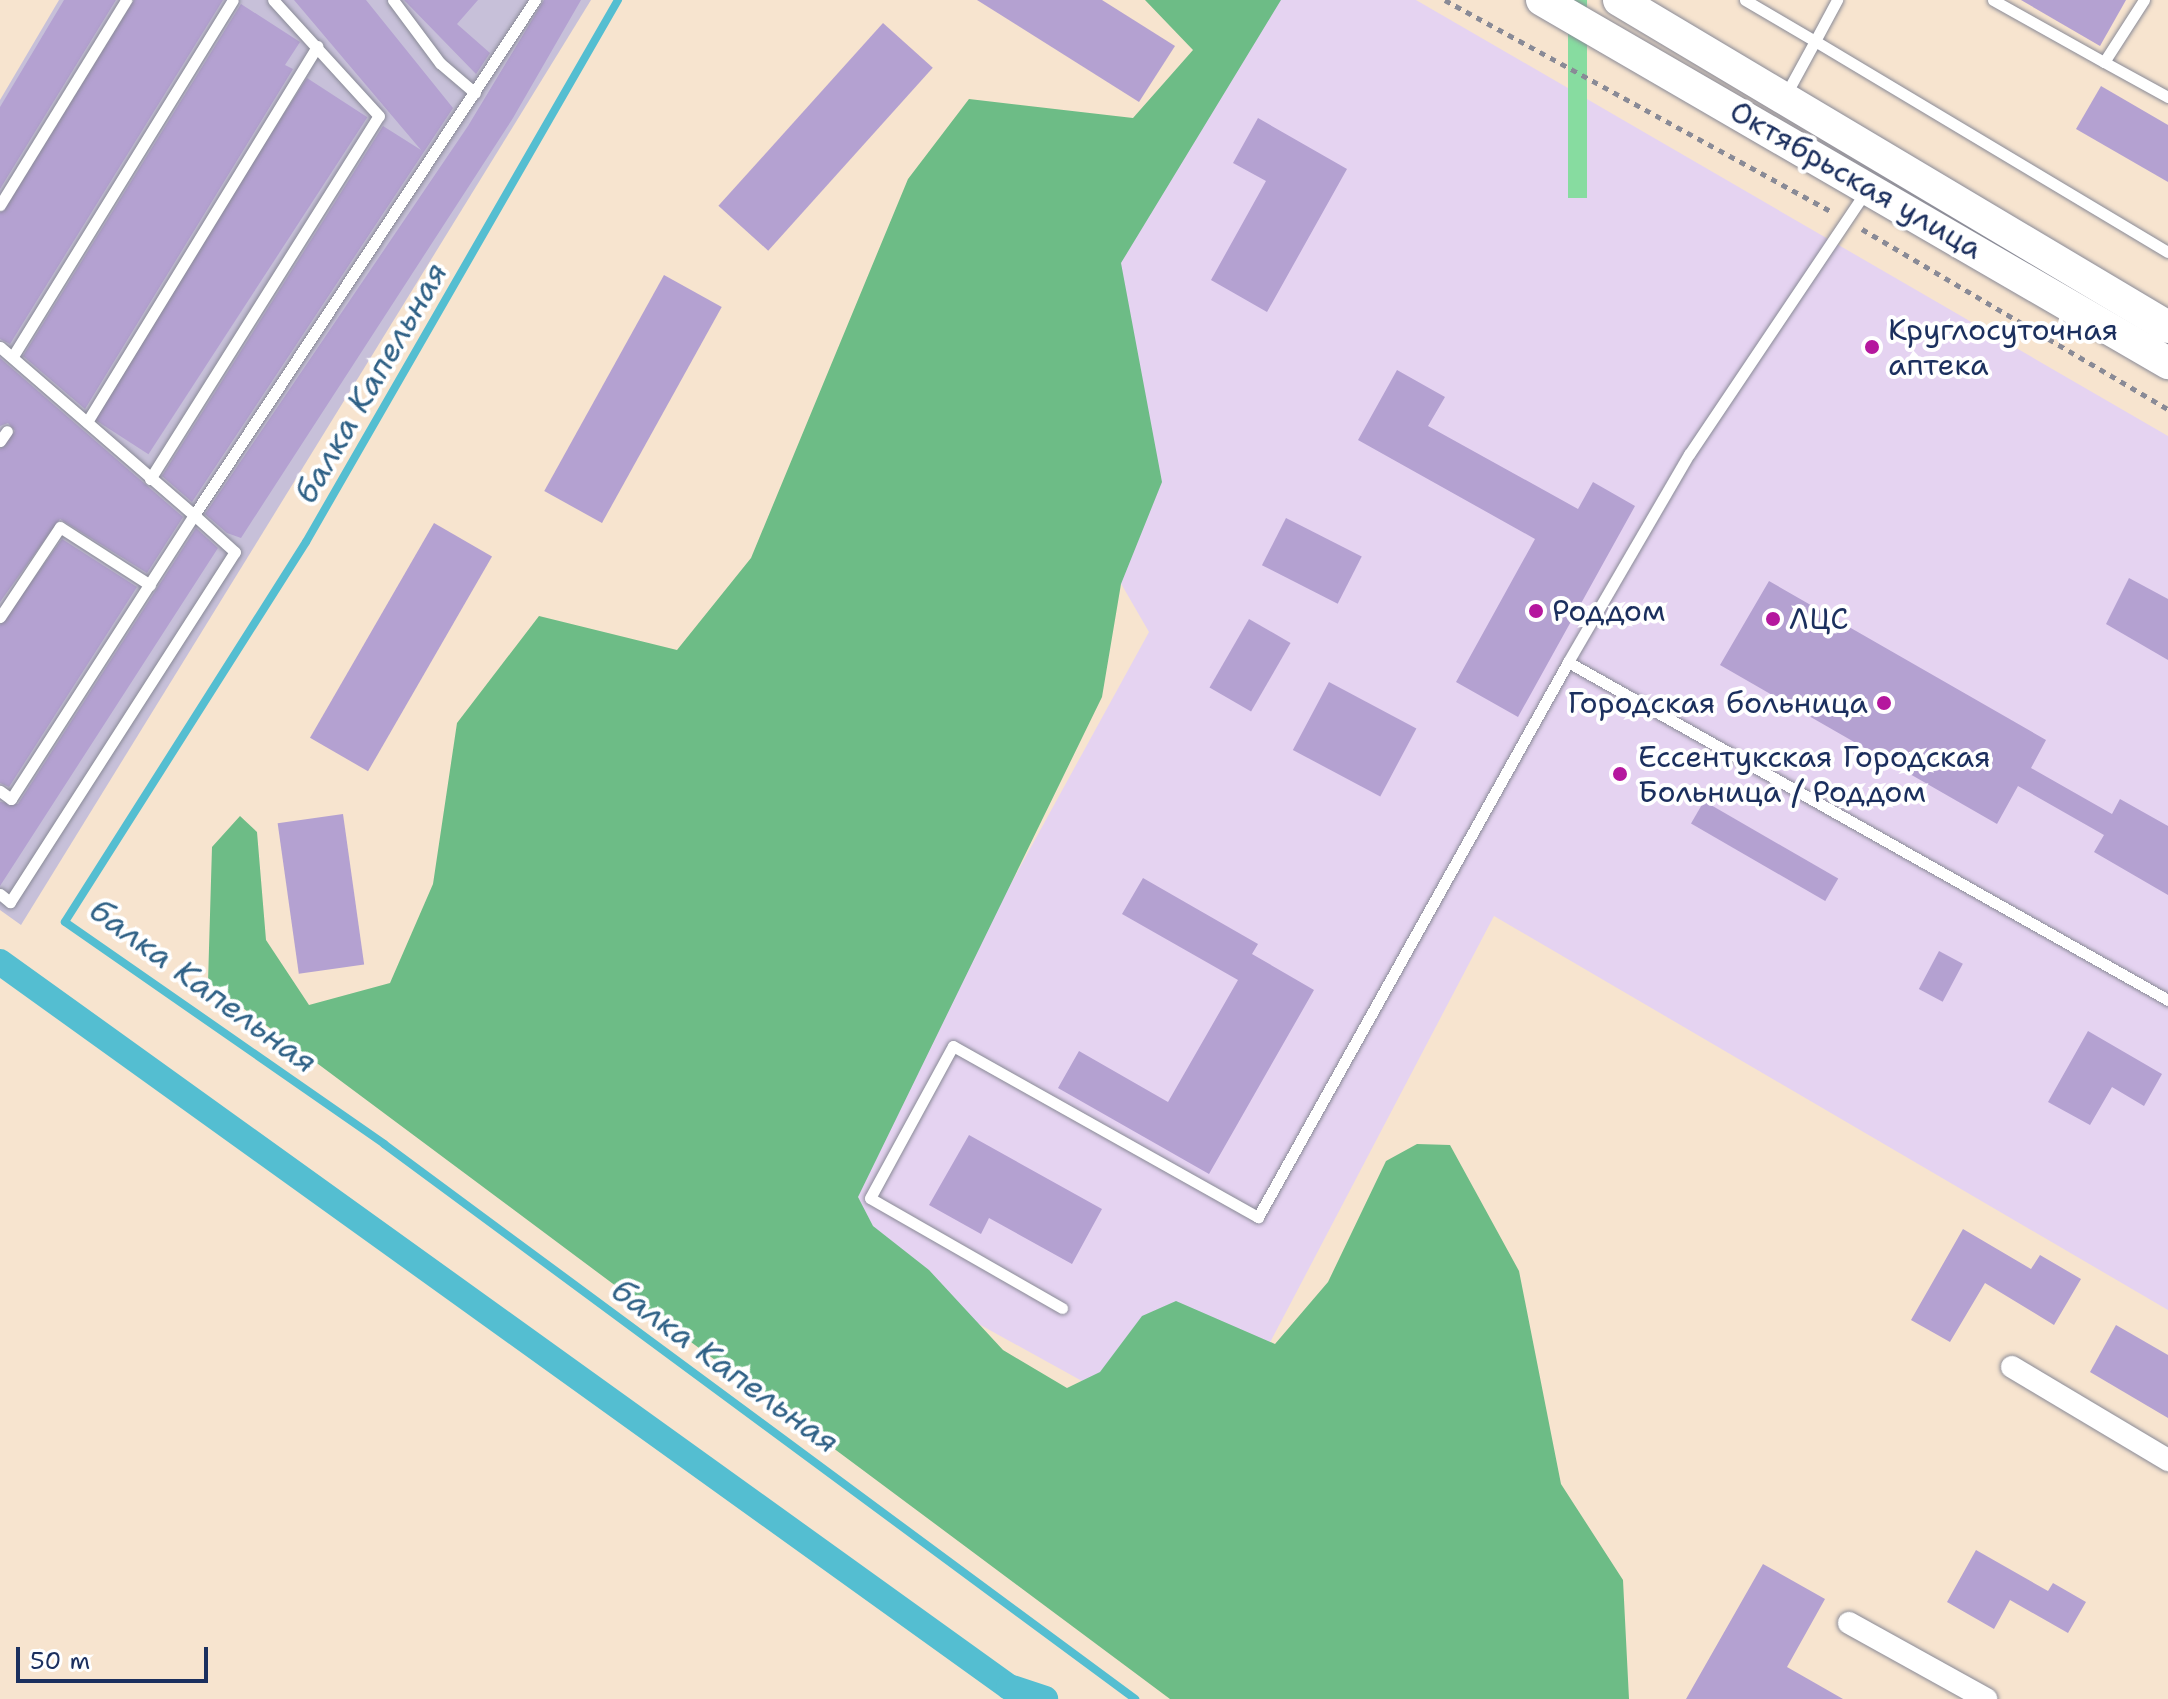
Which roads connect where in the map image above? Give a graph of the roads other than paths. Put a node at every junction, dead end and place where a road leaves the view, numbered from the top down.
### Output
1 (126, 0) edge
2 (233, 0) edge
3 (273, 0) edge
4 (393, 0) edge
5 (535, 0) edge
6 (1542, 0) edge
7 (1619, 0) edge
8 (1745, 0) edge
9 (1837, 0) edge
10 (1993, 0) edge
11 (2144, 0) edge
12 (1815, 41) junction
13 (317, 46) junction
14 (2104, 62) junction
15 (475, 93) junction
16 (1785, 96) junction
17 (2168, 97) edge
18 (1757, 124) junction
19 (1900, 166) junction
20 (1869, 187) junction
21 (0, 205) edge
22 (2168, 252) edge
23 (2168, 327) edge
24 (0, 347) edge
25 (13, 356) junction
26 (2168, 363) edge
27 (87, 422) junction
28 (150, 479) junction
29 (194, 515) junction
30 (150, 585) junction
31 (0, 617) edge
32 (1568, 662) junction
33 (0, 791) edge
34 (0, 894) edge
35 (2168, 1000) edge
36 (1062, 1308) dead end
37 (2012, 1367) dead end
38 (2168, 1460) edge
39 (1849, 1623) dead end
40 (1986, 1699) edge

1 - 21 lane
2 - 25 lane
3 - 13 lane
4 - 15 lane
5 - 15 lane
6 - 18 main road, Октябрьская улица
7 - 16 main road, Октябрьская улица
8 - 12 lane
9 - 12 lane
10 - 14 lane
11 - 14 lane
12 - 16 lane
12 - 22 lane
13 - 27 lane
13 - 28 lane
14 - 17 lane
15 - 29 lane
16 - 18 main road
16 - 19 main road, Октябрьская улица
18 - 20 main road, Октябрьская улица
19 - 20 main road
19 - 23 main road, Октябрьская улица
20 - 26 main road, Октябрьская улица
20 - 32 lane
24 - 25 lane
25 - 27 lane
27 - 28 lane
28 - 29 lane
29 - 30 lane
29 - 34 lane
30 - 31 lane
30 - 33 lane
32 - 35 lane
32 - 36 lane
37 - 38 street
39 - 40 street

